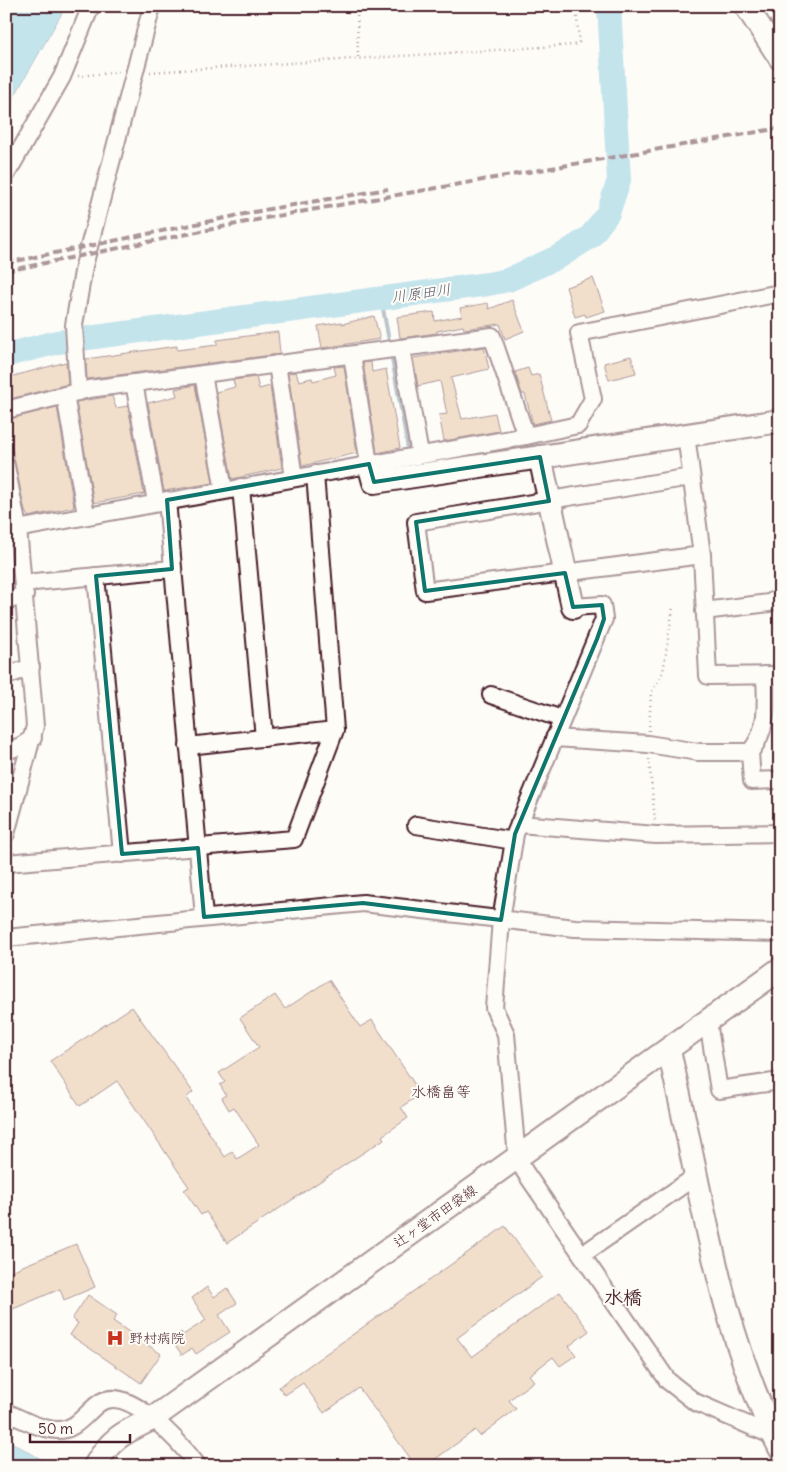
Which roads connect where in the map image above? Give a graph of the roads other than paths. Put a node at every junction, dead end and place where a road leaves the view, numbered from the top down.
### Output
1 (92, 6) edge
2 (152, 6) edge
3 (746, 6) edge
4 (780, 58) edge
5 (6, 175) edge
6 (780, 293) edge
7 (401, 348) junction
8 (352, 355) junction
9 (277, 364) junction
10 (203, 374) junction
11 (134, 383) junction
12 (72, 394) junction
13 (6, 410) edge
14 (779, 426) edge
15 (686, 435) junction
16 (526, 436) junction
17 (420, 455) junction
18 (540, 457) junction
19 (369, 464) junction
20 (6, 466) edge
21 (315, 474) junction
22 (691, 477) junction
23 (294, 478) junction
24 (241, 487) junction
25 (224, 490) junction
26 (162, 501) junction
27 (549, 501) junction
28 (86, 515) junction
29 (12, 529) edge
30 (702, 556) junction
31 (172, 569) junction
32 (565, 573) junction
33 (96, 576) junction
34 (25, 589) junction
35 (780, 597) edge
36 (6, 601) edge
37 (573, 608) joint
38 (704, 611) junction
39 (31, 667) junction
40 (772, 675) edge
41 (6, 676) edge
42 (491, 695) dead end
43 (562, 719) junction
44 (335, 730) junction
45 (33, 738) junction
46 (264, 738) junction
47 (554, 738) junction
48 (188, 746) junction
49 (6, 751) edge
50 (750, 752) junction
51 (780, 780) edge
52 (519, 824) junction
53 (416, 825) dead end
54 (780, 833) edge
55 (6, 834) edge
56 (514, 841) junction
57 (198, 848) junction
58 (122, 854) junction
59 (6, 863) edge
60 (204, 917) junction
61 (501, 920) junction
62 (780, 933) edge
63 (6, 938) edge
64 (780, 969) edge
65 (708, 1022) junction
66 (669, 1051) junction
67 (780, 1081) edge
68 (517, 1158) junction
69 (696, 1176) junction
70 (582, 1255) junction
71 (6, 1412) edge
72 (152, 1419) junction
73 (778, 1441) edge
74 (98, 1461) edge
75 (198, 1466) edge

1 - 5 street
2 - 12 street
3 - 4 street
6 - 16 street
7 - 8 street
7 - 16 street
7 - 17 street
8 - 9 street
8 - 19 street
9 - 10 street
9 - 23 street
10 - 11 street
10 - 25 street
11 - 12 street
11 - 26 street
12 - 13 street
12 - 28 street
14 - 15 street
15 - 18 street
15 - 22 street
16 - 17 street
17 - 19 street
18 - 19 street
18 - 27 street
19 - 21 street
20 - 29 street
21 - 23 street
21 - 44 street
22 - 27 street
22 - 30 street
23 - 24 street
24 - 25 street
24 - 46 street
25 - 26 street
26 - 28 street
26 - 31 street
27 - 32 street
27 - 32 street
28 - 29 street
29 - 34 street
30 - 32 street
30 - 38 street
31 - 33 street
31 - 48 street
32 - 37 street
33 - 34 street
33 - 58 street
34 - 36 street
34 - 39 street
35 - 38 street
37 - 43 street
38 - 40 street
39 - 41 street
39 - 45 street
40 - 50 street
42 - 43 street
43 - 47 street
44 - 46 street
44 - 57 street
45 - 49 street
45 - 55 street
46 - 48 street
47 - 50 street
47 - 52 street
48 - 57 street
50 - 51 street
52 - 54 street
52 - 56 street
53 - 56 street
56 - 61 street
57 - 58 street
57 - 60 street
58 - 59 street
60 - 61 street
60 - 63 street
61 - 62 street
61 - 68 street
64 - 65 street, 辻ヶ堂市田袋線
65 - 66 street, 辻ヶ堂市田袋線
65 - 67 street
66 - 68 street, 辻ヶ堂市田袋線
66 - 69 street
68 - 70 street
68 - 72 street, 辻ヶ堂市田袋線
69 - 70 street
69 - 73 street
70 - 73 street
71 - 72 street
72 - 74 street, 辻ヶ堂市田袋線
72 - 75 street

